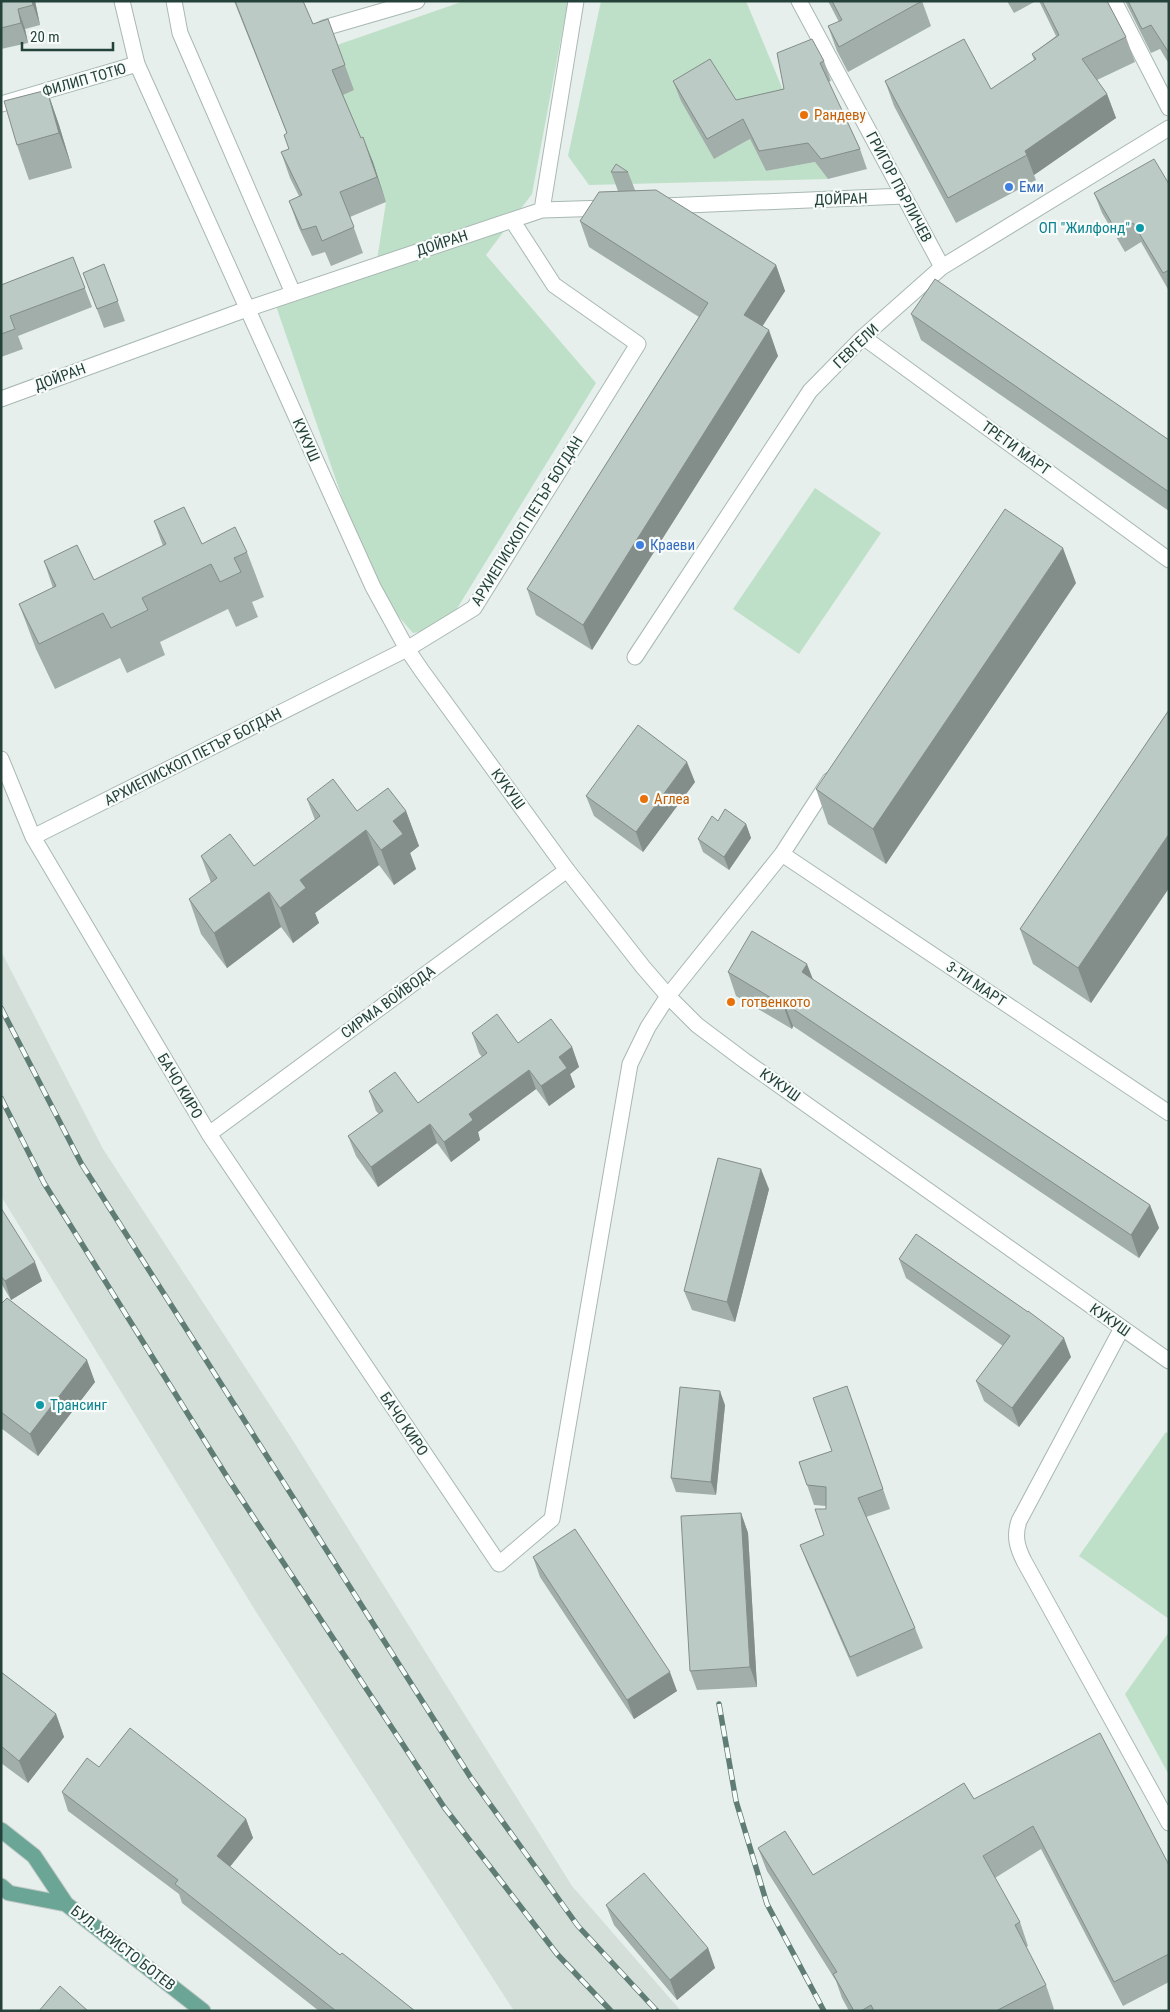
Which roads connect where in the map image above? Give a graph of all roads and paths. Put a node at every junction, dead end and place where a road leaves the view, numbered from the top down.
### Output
1 (122, 1) edge
2 (174, 1) edge
3 (417, 1) edge
4 (576, 1) edge
5 (799, 1) edge
6 (1114, 1) edge
7 (324, 28) edge
8 (137, 64) junction
9 (1, 104) edge
10 (1169, 108) edge
11 (1169, 128) edge
12 (904, 196) junction
13 (650, 207) edge
14 (622, 208) edge
15 (542, 210) junction
16 (512, 220) junction
17 (942, 267) junction
18 (293, 293) junction
19 (247, 309) junction
20 (864, 337) junction
21 (1, 399) edge
22 (1169, 560) edge
23 (407, 649) junction
24 (635, 657) dead end
25 (1, 759) edge
26 (836, 772) edge
27 (33, 837) junction
28 (782, 854) junction
29 (567, 870) junction
30 (668, 996) junction
31 (1169, 1113) edge
32 (209, 1134) junction
33 (1122, 1328) junction
34 (1169, 1361) edge
35 (1169, 1823) edge
36 (1, 1830) edge
37 (1, 1886) edge
38 (66, 1904) junction
39 (203, 2011) edge

1 - 8 street, КУКУШ
2 - 18 street
3 - 7 street
4 - 15 street
5 - 12 street, ГРИГОР ПЪРЛИЧЕВ
6 - 10 street
8 - 9 street, ФИЛИП ТОТЮ
8 - 19 street, КУКУШ
11 - 17 street, ГЕВГЕЛИ
12 - 13 street, ДОЙРАН
12 - 17 street, ГРИГОР ПЪРЛИЧЕВ
14 - 15 street, ДОЙРАН
15 - 16 street, ДОЙРАН
16 - 18 street, ДОЙРАН
16 - 23 street, АРХИЕПИСКОП ПЕТЪР БОГДАН
17 - 20 street, ГЕВГЕЛИ
18 - 19 street, ДОЙРАН
19 - 21 street, ДОЙРАН
19 - 23 street, КУКУШ
20 - 22 street, ТРЕТИ МАРТ
20 - 24 street, ГЕВГЕЛИ
23 - 27 street, АРХИЕПИСКОП ПЕТЪР БОГДАН
23 - 29 street, КУКУШ
25 - 27 street, БАЧО КИРО
26 - 28 street
27 - 32 street, БАЧО КИРО
28 - 30 street
28 - 31 street, 3-ТИ МАРТ
29 - 30 street, КУКУШ
29 - 32 street, СИРМА ВОЙВОДА
30 - 32 street, БАЧО КИРО
30 - 33 street, КУКУШ
33 - 34 street, КУКУШ
33 - 35 street
36 - 38 main road, БУЛ. ХРИСТО БОТЕВ
37 - 38 main road, БУЛ. ХРИСТО БОТЕВ
38 - 39 main road, БУЛ. ХРИСТО БОТЕВ

